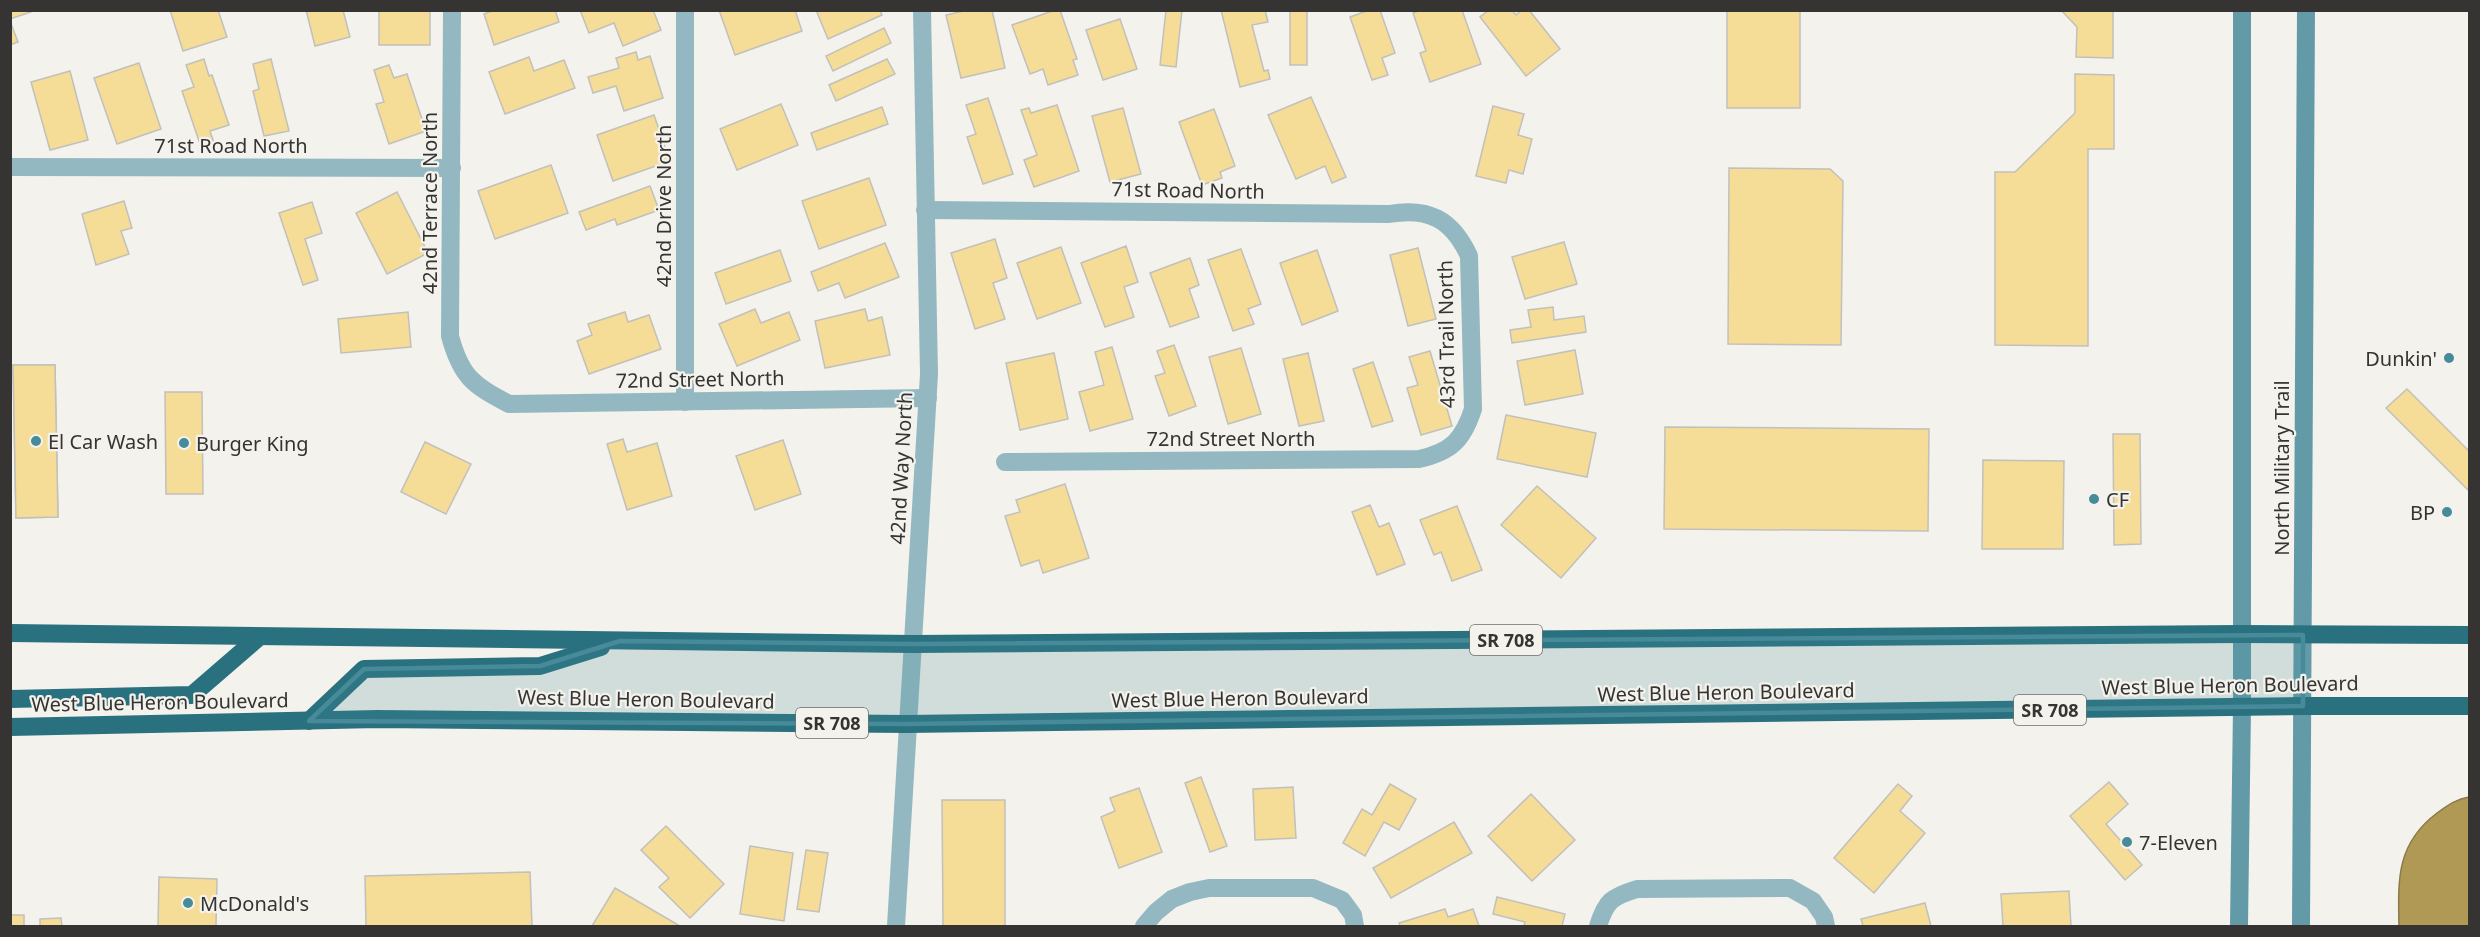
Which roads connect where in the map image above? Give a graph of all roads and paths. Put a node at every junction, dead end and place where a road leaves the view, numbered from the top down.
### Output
1 (452, 10) edge
2 (685, 10) edge
3 (922, 10) edge
4 (2242, 10) edge
5 (2306, 10) edge
6 (10, 167) edge
7 (452, 168) junction
8 (925, 210) junction
9 (1447, 224) joint
10 (477, 387) joint
11 (928, 398) junction
12 (685, 402) junction
13 (1454, 445) joint
14 (1005, 462) dead end
15 (10, 633) edge
16 (2241, 634) junction
17 (2303, 635) junction
18 (2469, 635) edge
19 (259, 637) junction
20 (620, 641) junction
21 (913, 644) junction
22 (10, 699) edge
23 (2304, 706) junction
24 (2469, 706) edge
25 (2241, 708) junction
26 (309, 721) junction
27 (907, 724) junction
28 (10, 727) edge
29 (897, 927) edge
30 (1144, 927) edge
31 (1355, 927) edge
32 (1598, 927) edge
33 (1826, 927) edge
34 (2239, 927) edge
35 (2301, 927) edge

1 - 7 street, 42nd Terrace North
2 - 12 street, 42nd Drive North
3 - 8 street, 42nd Way North
4 - 16 main road, North Military Trail
5 - 17 main road, North Military Trail
6 - 7 street, 71st Road North
7 - 10 street, 42nd Terrace North
8 - 9 street, 71st Road North
8 - 11 street, 42nd Way North
9 - 13 street, 43rd Trail North
10 - 12 street, 72nd Street North
11 - 12 street, 72nd Street North
11 - 21 street, 42nd Way North
13 - 14 street, 72nd Street North
15 - 19 highway, SR 708
16 - 17 highway, SR 708
16 - 21 highway, SR 708
16 - 25 main road, North Military Trail
17 - 18 highway, SR 708
17 - 23 main road, North Military Trail
19 - 20 highway, SR 708
19 - 22 highway
20 - 21 highway, SR 708
20 - 26 highway
21 - 27 street, 42nd Way North
23 - 24 highway, West Blue Heron Boulevard / SR 708
23 - 25 highway, West Blue Heron Boulevard / SR 708
23 - 35 main road, North Military Trail
25 - 27 highway, West Blue Heron Boulevard / SR 708
25 - 34 main road, North Military Trail
26 - 27 highway, West Blue Heron Boulevard / SR 708
26 - 28 highway, West Blue Heron Boulevard / SR 708
27 - 29 street, 42nd Way North
30 - 31 street
32 - 33 street

